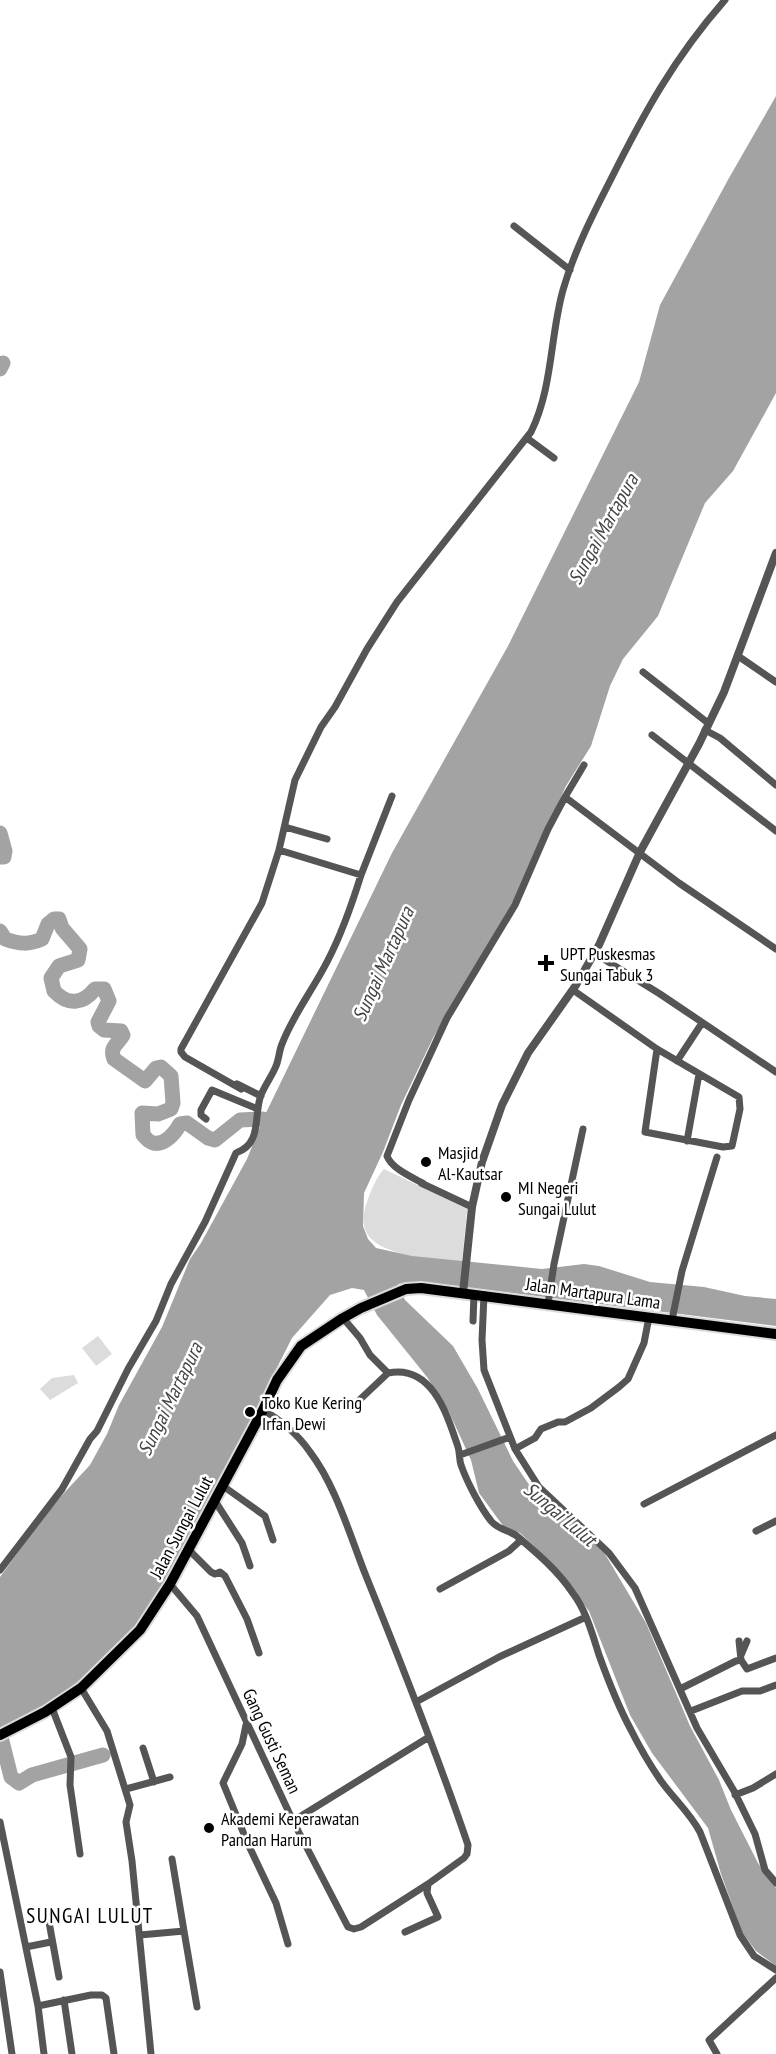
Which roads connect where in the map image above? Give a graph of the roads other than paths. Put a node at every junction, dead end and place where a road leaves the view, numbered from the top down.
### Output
1 (724, 0) edge
2 (514, 226) dead end
3 (570, 270) junction
4 (527, 438) junction
5 (554, 458) dead end
6 (776, 553) edge
7 (738, 656) junction
8 (643, 672) dead end
9 (776, 682) edge
10 (707, 726) junction
11 (652, 735) dead end
12 (688, 764) junction
13 (584, 765) dead end
14 (776, 785) edge
15 (392, 796) dead end
16 (565, 797) junction
17 (285, 827) junction
18 (776, 831) edge
19 (327, 838) dead end
20 (279, 850) junction
21 (640, 852) junction
22 (361, 875) junction
23 (776, 949) edge
24 (594, 953) junction
25 (573, 990) junction
26 (702, 1023) junction
27 (657, 1049) junction
28 (677, 1061) junction
29 (776, 1072) edge
30 (699, 1074) junction
31 (232, 1084) junction
32 (241, 1089) dead end
33 (261, 1096) junction
34 (258, 1112) junction
35 (206, 1119) dead end
36 (583, 1129) dead end
37 (687, 1141) junction
38 (717, 1157) dead end
39 (395, 1170) dead end
40 (424, 1184) junction
41 (472, 1207) junction
42 (406, 1289) joint
43 (471, 1293) junction
44 (548, 1302) junction
45 (649, 1317) junction
46 (343, 1318) junction
47 (672, 1319) junction
48 (473, 1321) dead end
49 (776, 1334) edge
50 (388, 1372) junction
51 (352, 1407) dead end
52 (263, 1410) junction
53 (776, 1435) edge
54 (508, 1438) junction
55 (514, 1449) junction
56 (462, 1455) junction
57 (223, 1486) junction
58 (215, 1501) junction
59 (644, 1504) dead end
60 (776, 1521) edge
61 (756, 1531) dead end
62 (273, 1540) dead end
63 (521, 1540) junction
64 (189, 1550) junction
65 (250, 1566) dead end
66 (0, 1570) edge
67 (170, 1584) junction
68 (440, 1589) dead end
69 (586, 1617) junction
70 (743, 1641) dead end
71 (259, 1653) dead end
72 (776, 1658) edge
73 (741, 1659) junction
74 (776, 1685) edge
75 (81, 1688) junction
76 (680, 1689) junction
77 (416, 1702) junction
78 (52, 1707) junction
79 (691, 1711) junction
80 (246, 1724) junction
81 (4, 1734) edge
82 (429, 1737) junction
83 (143, 1748) dead end
84 (776, 1774) edge
85 (170, 1778) dead end
86 (153, 1782) junction
87 (126, 1789) junction
88 (735, 1795) junction
89 (293, 1821) junction
90 (0, 1822) edge
91 (80, 1854) dead end
92 (172, 1860) dead end
93 (776, 1883) edge
94 (428, 1884) junction
95 (47, 1911) dead end
96 (183, 1931) junction
97 (405, 1932) dead end
98 (140, 1935) junction
99 (51, 1942) junction
100 (288, 1944) dead end
101 (26, 1947) junction
102 (776, 1970) edge
103 (0, 1972) edge
104 (59, 1977) dead end
105 (776, 1978) edge
106 (64, 2000) junction
107 (38, 2006) junction
108 (197, 2007) dead end
109 (12, 2054) edge
110 (44, 2054) edge
111 (72, 2054) edge
112 (114, 2054) edge
113 (151, 2054) edge
114 (717, 2054) edge

1 - 3 street
2 - 3 street
3 - 4 street
4 - 5 street
4 - 17 street
6 - 7 street
7 - 9 street
7 - 10 street
8 - 10 street
10 - 12 street
10 - 14 street
11 - 12 street
12 - 18 street
12 - 21 street
13 - 16 street
15 - 22 street
16 - 21 street
16 - 40 street
17 - 19 street
17 - 20 street
20 - 22 street
20 - 31 street
21 - 23 street
21 - 24 street
22 - 33 street
24 - 25 street
24 - 26 street
25 - 27 street
25 - 41 street
26 - 28 street
26 - 29 street
27 - 28 street
27 - 37 street
28 - 30 street
30 - 37 street
30 - 37 street
31 - 32 street
31 - 33 street
33 - 34 street
34 - 35 street
34 - 66 street
36 - 44 street
38 - 47 street
39 - 40 street
40 - 41 street
41 - 43 street
42 - 43 main road, Jalan Martapura Lama
42 - 46 main road, Jalan Sungai Lulut
43 - 44 main road, Jalan Martapura Lama
43 - 48 street
43 - 54 street
44 - 45 main road, Jalan Martapura Lama
45 - 47 main road, Jalan Martapura Lama
45 - 55 street
46 - 50 street
46 - 52 main road, Jalan Sungai Lulut
47 - 49 main road, Jalan Martapura Lama
50 - 51 street
50 - 56 street
52 - 57 main road, Jalan Sungai Lulut
52 - 77 street
53 - 59 street
54 - 55 street
54 - 56 street
55 - 76 street
56 - 63 street
57 - 58 main road, Jalan Sungai Lulut
57 - 62 street
58 - 64 main road, Jalan Sungai Lulut
58 - 65 street
60 - 61 street
63 - 68 street
63 - 69 street
64 - 67 main road, Jalan Sungai Lulut
64 - 71 street
67 - 75 main road, Jalan Sungai Lulut
67 - 80 street, Gang Gusti Seman
69 - 77 street
69 - 102 street
70 - 73 street
72 - 73 street
73 - 76 street
74 - 79 street
75 - 78 main road, Jalan Sungai Lulut
75 - 87 street
76 - 79 street
77 - 82 street
78 - 81 main road, Jalan Sungai Lulut
78 - 91 street
79 - 88 street
80 - 89 street, Gang Gusti Seman
80 - 100 street
82 - 89 street
82 - 94 street
83 - 86 street
84 - 88 street
85 - 86 street
86 - 87 street
87 - 98 street
88 - 93 street
89 - 94 street, Gang Gusti Seman
90 - 101 street
92 - 96 street
94 - 97 street
95 - 99 street
96 - 98 street
96 - 108 street
98 - 113 street
99 - 101 street
99 - 104 street
101 - 107 street
103 - 109 street
105 - 114 street
106 - 107 street
106 - 111 street
106 - 112 street
107 - 110 street

